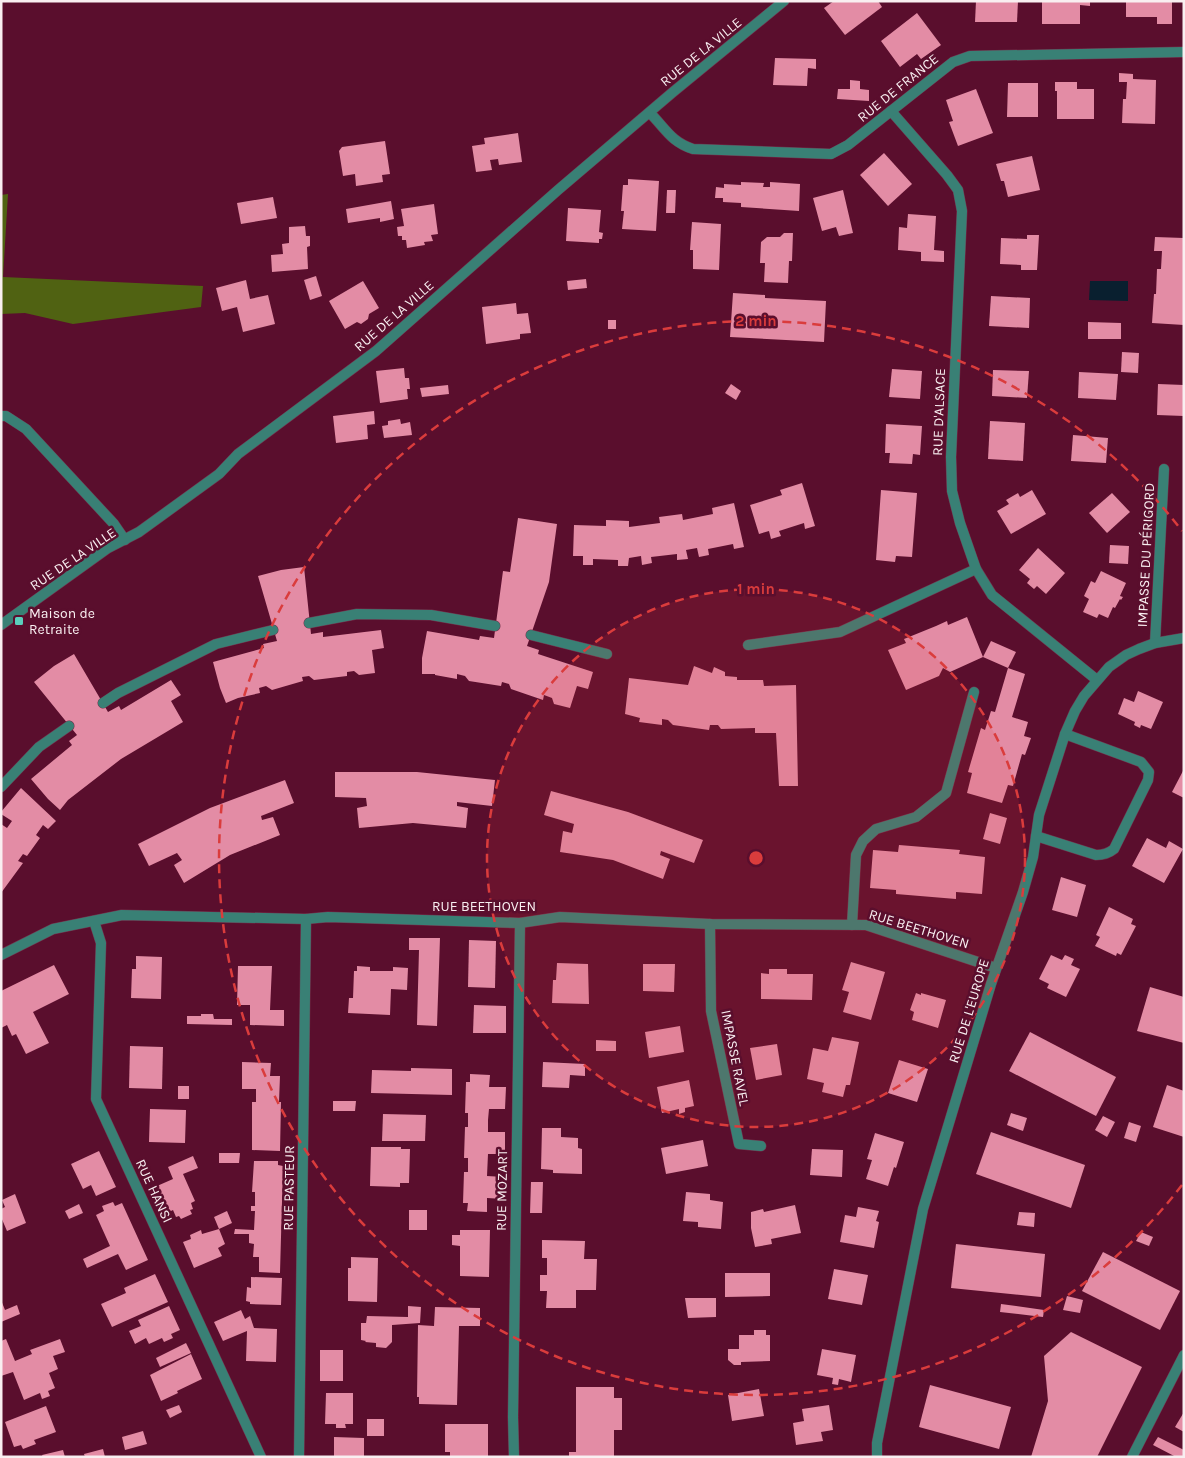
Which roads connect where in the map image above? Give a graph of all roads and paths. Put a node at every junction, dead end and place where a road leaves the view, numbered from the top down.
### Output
1 (784, 1) edge
2 (1184, 52) edge
3 (891, 111) junction
4 (650, 113) junction
5 (3, 414) edge
6 (1164, 469) dead end
7 (125, 540) junction
8 (976, 569) junction
9 (309, 623) dead end
10 (1, 625) edge
11 (495, 626) dead end
12 (273, 630) dead end
13 (531, 635) dead end
14 (1184, 638) edge
15 (1155, 643) junction
16 (748, 645) dead end
17 (608, 654) dead end
18 (1097, 680) junction
19 (974, 692) dead end
20 (103, 703) dead end
21 (69, 726) dead end
22 (1065, 734) junction
23 (1, 787) edge
24 (1036, 836) junction
25 (306, 919) junction
26 (94, 921) junction
27 (520, 923) junction
28 (710, 924) junction
29 (852, 925) junction
30 (1, 955) edge
31 (996, 968) junction
32 (761, 1146) dead end
33 (1184, 1355) edge
34 (261, 1457) edge
35 (299, 1457) edge
36 (514, 1457) edge
37 (877, 1457) edge
38 (1132, 1457) edge

1 - 4 street, RUE DE LA VILLE
2 - 3 street, RUE DE FRANCE
3 - 4 street, RUE DE FRANCE
3 - 8 street, RUE D'ALSACE
4 - 7 street, RUE DE LA VILLE
5 - 7 street
6 - 15 street, IMPASSE DU PÉRIGORD
7 - 10 street, RUE DE LA VILLE
8 - 16 street
8 - 18 street, RUE D'ALSACE
9 - 11 street
12 - 20 street
13 - 17 street
14 - 15 street, RUE DE L'EUROPE
15 - 18 street, RUE DE L'EUROPE
18 - 22 street, RUE DE L'EUROPE
19 - 29 street
21 - 23 street
22 - 24 street, RUE DE L'EUROPE
22 - 24 street
24 - 31 street, RUE DE L'EUROPE
25 - 26 street, RUE BEETHOVEN
25 - 27 street, RUE BEETHOVEN
25 - 35 street, RUE PASTEUR
26 - 30 street, RUE BEETHOVEN
26 - 34 street, RUE HANSI
27 - 28 street, RUE BEETHOVEN
27 - 36 street, RUE MOZART
28 - 29 street, RUE BEETHOVEN
28 - 32 street, IMPASSE RAVEL
29 - 31 street, RUE BEETHOVEN
31 - 37 street, RUE DE L'EUROPE
33 - 38 street

